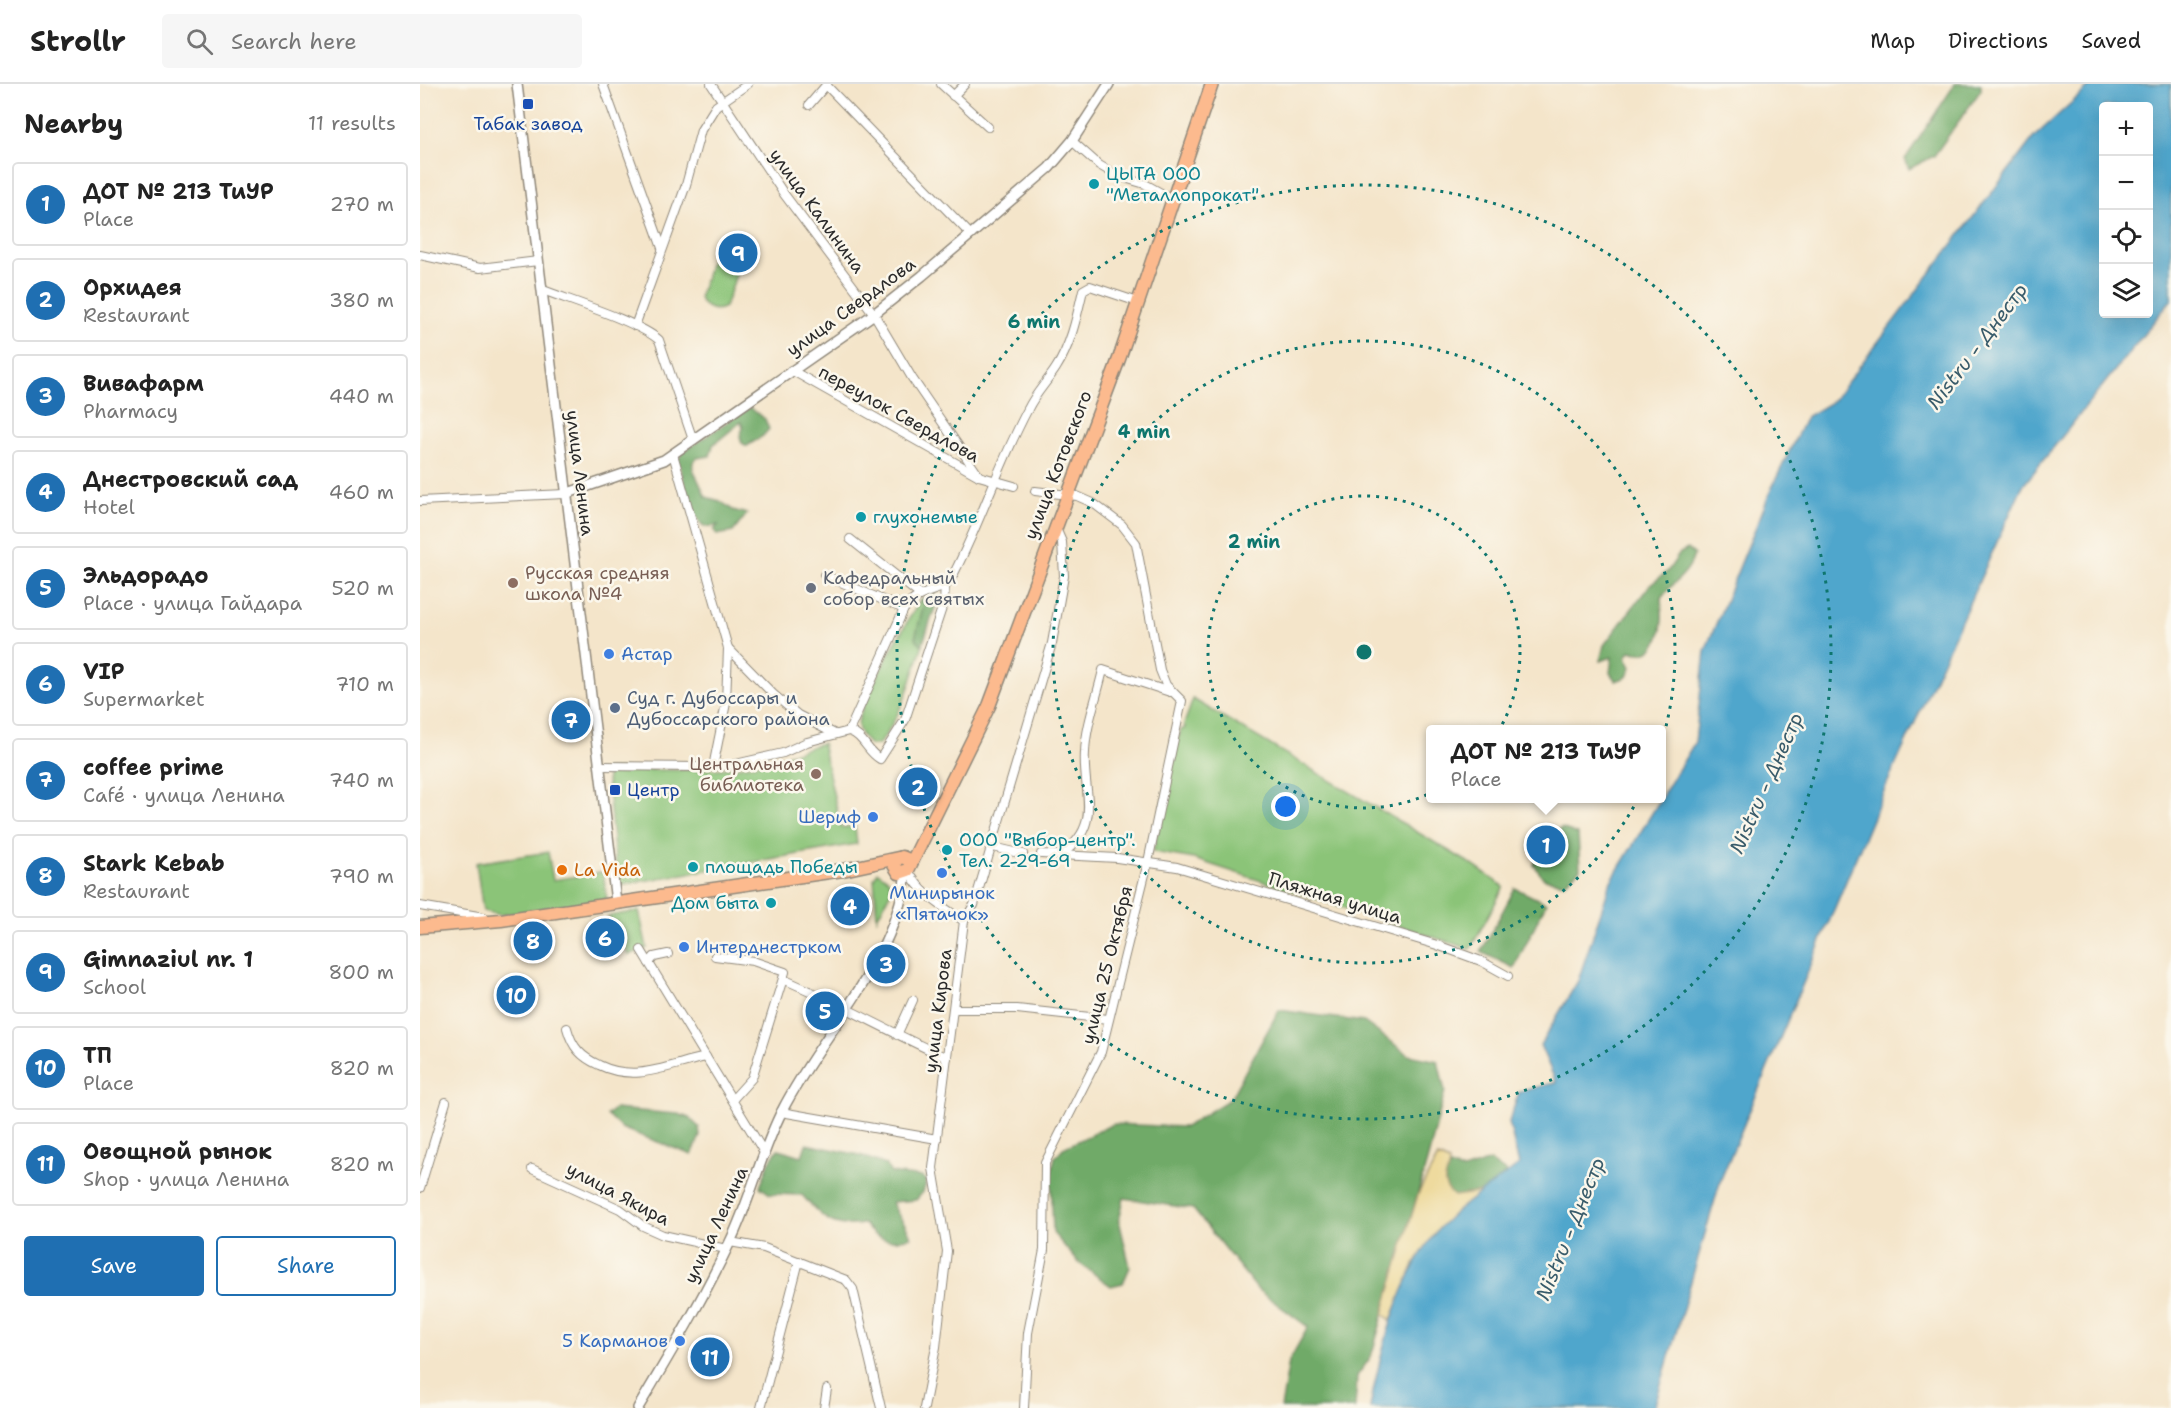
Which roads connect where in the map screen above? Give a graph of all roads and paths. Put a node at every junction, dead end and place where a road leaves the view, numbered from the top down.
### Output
1 (517, 84) edge
2 (603, 84) edge
3 (711, 84) edge
4 (748, 84) edge
5 (941, 84) edge
6 (965, 84) edge
7 (1109, 84) edge
8 (1212, 84) edge
9 (827, 85) edge
10 (953, 96) junction
11 (722, 101) junction
12 (809, 105) dead end
13 (988, 127) dead end
14 (1072, 141) junction
15 (1172, 199) junction
16 (971, 235) junction
17 (662, 248) junction
18 (420, 255) edge
19 (538, 261) junction
20 (543, 290) junction
21 (1138, 302) junction
22 (874, 314) junction
23 (635, 326) junction
24 (791, 370) junction
25 (693, 440) junction
26 (673, 454) junction
27 (979, 476) junction
28 (994, 482) junction
29 (1014, 486) dead end
30 (1035, 490) dead end
31 (565, 494) junction
32 (1066, 495) junction
33 (420, 501) edge
34 (1054, 524) junction
35 (850, 539) dead end
36 (824, 575) dead end
37 (945, 586) junction
38 (919, 594) junction
39 (904, 609) junction
40 (728, 648) junction
41 (1172, 692) junction
42 (849, 730) junction
43 (835, 734) junction
44 (600, 766) junction
45 (713, 766) junction
46 (989, 846) junction
47 (1023, 854) dead end
48 (1041, 854) dead end
49 (1062, 854) junction
50 (1148, 862) junction
51 (903, 866) junction
52 (616, 902) junction
53 (420, 906) edge
54 (501, 920) junction
55 (964, 921) junction
56 (420, 927) edge
57 (641, 950) dead end
58 (669, 954) dead end
59 (715, 956) dead end
60 (649, 963) junction
61 (1508, 976) dead end
62 (783, 979) junction
63 (913, 1000) dead end
64 (847, 1008) junction
65 (955, 1009) junction
66 (1108, 1019) junction
67 (567, 1028) dead end
68 (897, 1035) junction
69 (706, 1057) junction
70 (947, 1058) junction
71 (733, 1099) junction
72 (446, 1102) dead end
73 (781, 1112) junction
74 (937, 1138) junction
75 (765, 1154) junction
76 (532, 1169) dead end
77 (420, 1188) edge
78 (728, 1246) junction
79 (799, 1261) junction
80 (827, 1389) dead end
81 (638, 1408) edge
82 (761, 1408) edge
83 (824, 1408) edge
84 (881, 1408) edge
85 (924, 1408) edge
86 (1024, 1408) edge

1 - 19 street, улица Ленина
2 - 17 street
3 - 11 street, улица Калинина
4 - 11 street
5 - 10 street
6 - 10 street
7 - 14 street, улица Свердлова
8 - 15 highway, улица Котовского
9 - 12 street
9 - 16 street
10 - 13 street
11 - 17 street
11 - 22 street, улица Калинина
14 - 15 street
14 - 16 street, улица Свердлова
15 - 21 highway, улица Котовского
16 - 22 street, улица Свердлова
17 - 23 street
18 - 19 street
19 - 20 street, улица Ленина
20 - 23 street
20 - 31 street, улица Ленина
21 - 28 street
21 - 32 highway, улица Котовского
22 - 24 street, улица Свердлова
22 - 27 street, улица Калинина
23 - 25 street
24 - 25 street, улица Свердлова
24 - 27 street, переулок Свердлова
25 - 26 street, улица Свердлова
26 - 31 street, улица Свердлова
26 - 40 street
27 - 28 street, переулок Свердлова
28 - 29 street, переулок Свердлова
28 - 37 street
30 - 32 street, улица 25 Октября
31 - 33 street
31 - 44 street, улица Ленина
32 - 34 highway, улица Котовского
32 - 41 street, улица 25 Октября
34 - 46 street, улица Кирова
34 - 51 highway, улица Котовского
35 - 38 street
36 - 39 street
37 - 38 street
37 - 42 street
38 - 39 street
39 - 42 street
40 - 43 street
40 - 45 street
41 - 49 street
41 - 50 street, улица 25 Октября
42 - 43 street
43 - 45 street
44 - 45 street
44 - 52 street, улица Ленина
46 - 47 street
46 - 55 street, улица Кирова
48 - 49 street, Пляжная улица
49 - 50 street, Пляжная улица
50 - 61 street, Пляжная улица
50 - 66 street, улица 25 Октября
51 - 52 highway
51 - 55 street
51 - 64 street
52 - 54 highway
53 - 54 street
54 - 56 highway
55 - 65 street, улица Кирова
57 - 60 street, улица Ленина
58 - 60 street
59 - 62 street
60 - 69 street, улица Ленина
62 - 64 street
62 - 71 street
63 - 68 street
64 - 68 street
64 - 73 street
65 - 66 street
65 - 70 street, улица Кирова
66 - 86 street, улица 25 Октября
67 - 69 street
68 - 70 street
69 - 71 street, улица Ленина
70 - 74 street, улица Кирова
71 - 75 street, улица Ленина
72 - 77 street
73 - 74 street
73 - 75 street
74 - 85 street, улица Кирова
75 - 78 street, улица Ленина
76 - 78 street, улица Якира
78 - 79 street, улица Якира
78 - 81 street, улица Ленина
79 - 82 street
79 - 84 street, улица Якира
80 - 83 street

